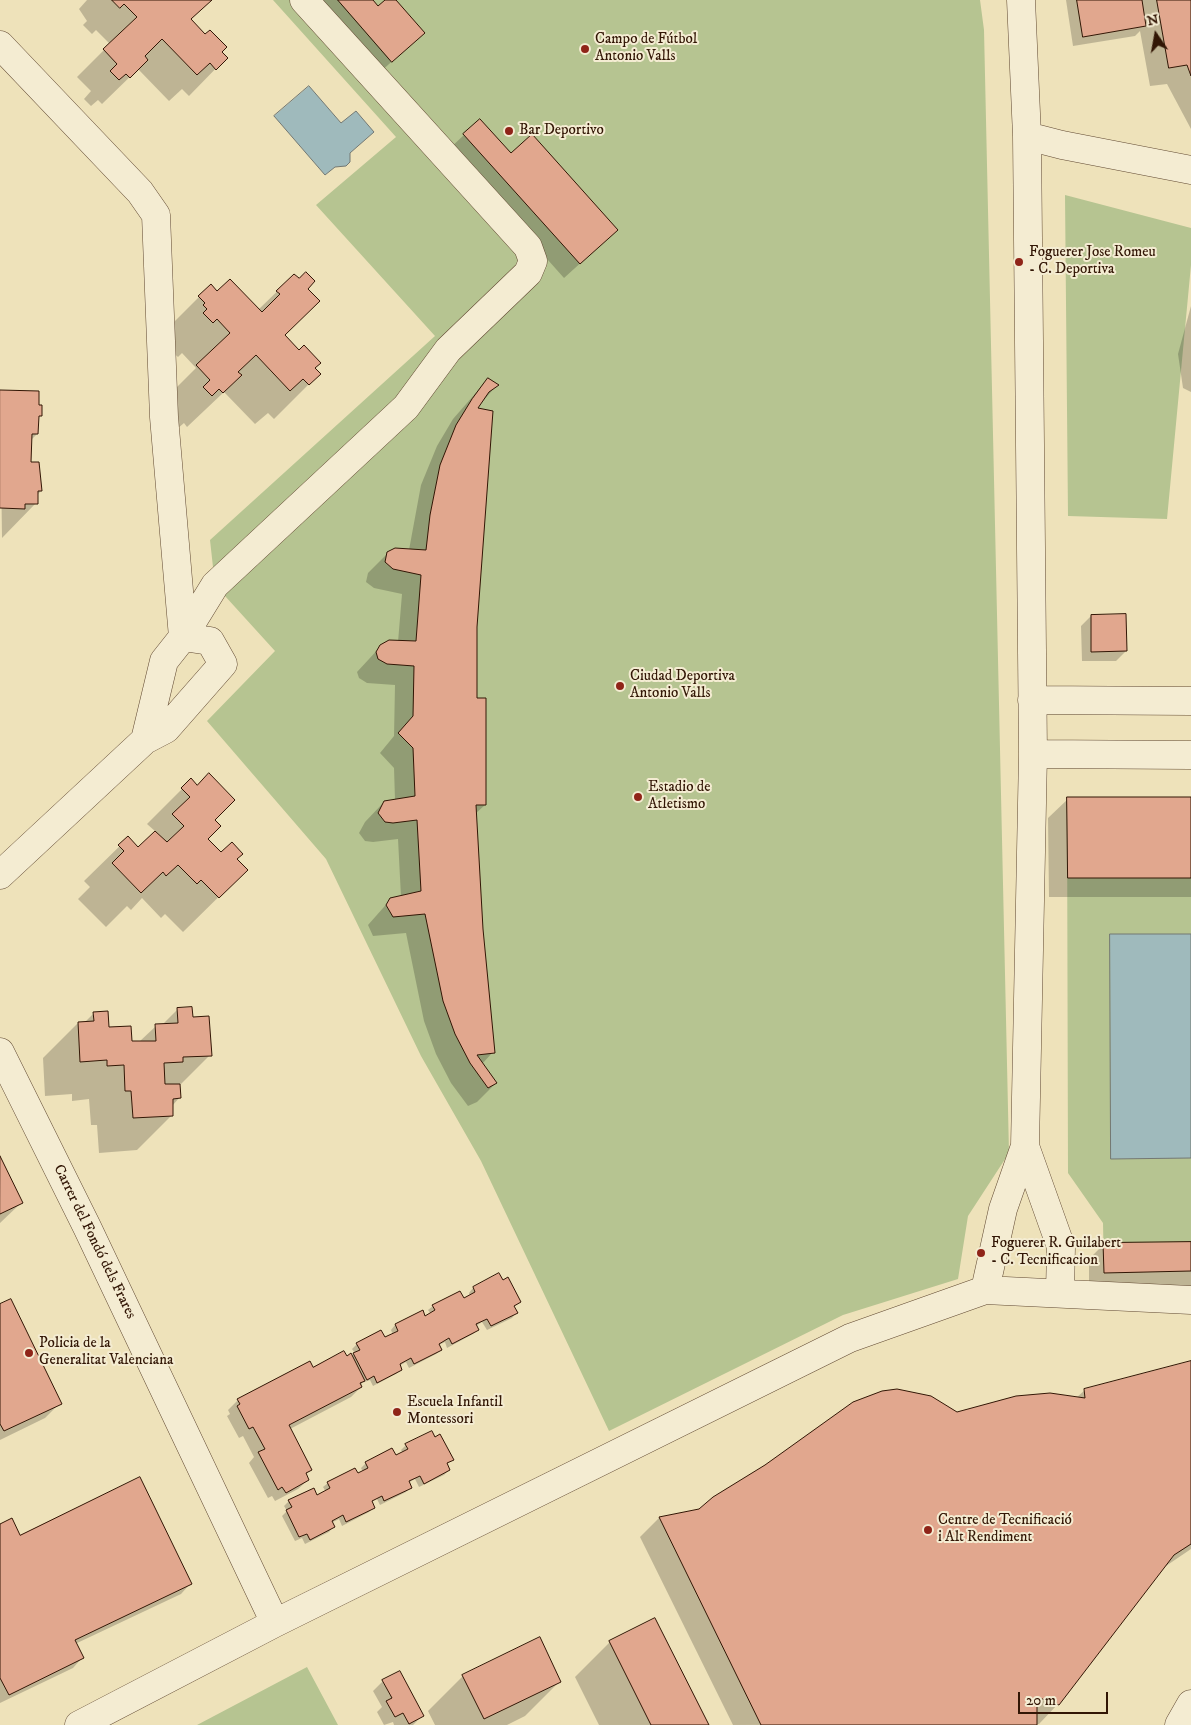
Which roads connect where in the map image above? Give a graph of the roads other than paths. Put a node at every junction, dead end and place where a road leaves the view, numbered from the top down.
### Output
1 (304, 0) edge
2 (1021, 0) edge
3 (0, 45) edge
4 (1027, 136) junction
5 (1191, 170) edge
6 (184, 637) junction
7 (1032, 700) junction
8 (1191, 701) edge
9 (145, 740) junction
10 (1033, 754) junction
11 (1191, 755) edge
12 (0, 876) edge
13 (0, 1052) edge
14 (1025, 1146) junction
15 (985, 1290) junction
16 (1060, 1292) junction
17 (1191, 1300) edge
18 (275, 1623) junction
19 (1191, 1704) edge
20 (78, 1725) edge
21 (1179, 1725) edge

1 - 6 street
2 - 4 street
3 - 6 street
4 - 5 street
4 - 7 street
6 - 9 street
6 - 9 street
7 - 8 street
7 - 10 street
9 - 12 street
10 - 11 street
10 - 14 street
13 - 18 street, Carrer del Fondó dels Frares
14 - 15 street
14 - 16 street
15 - 16 street
15 - 18 street
16 - 17 street
18 - 20 street
19 - 21 street

